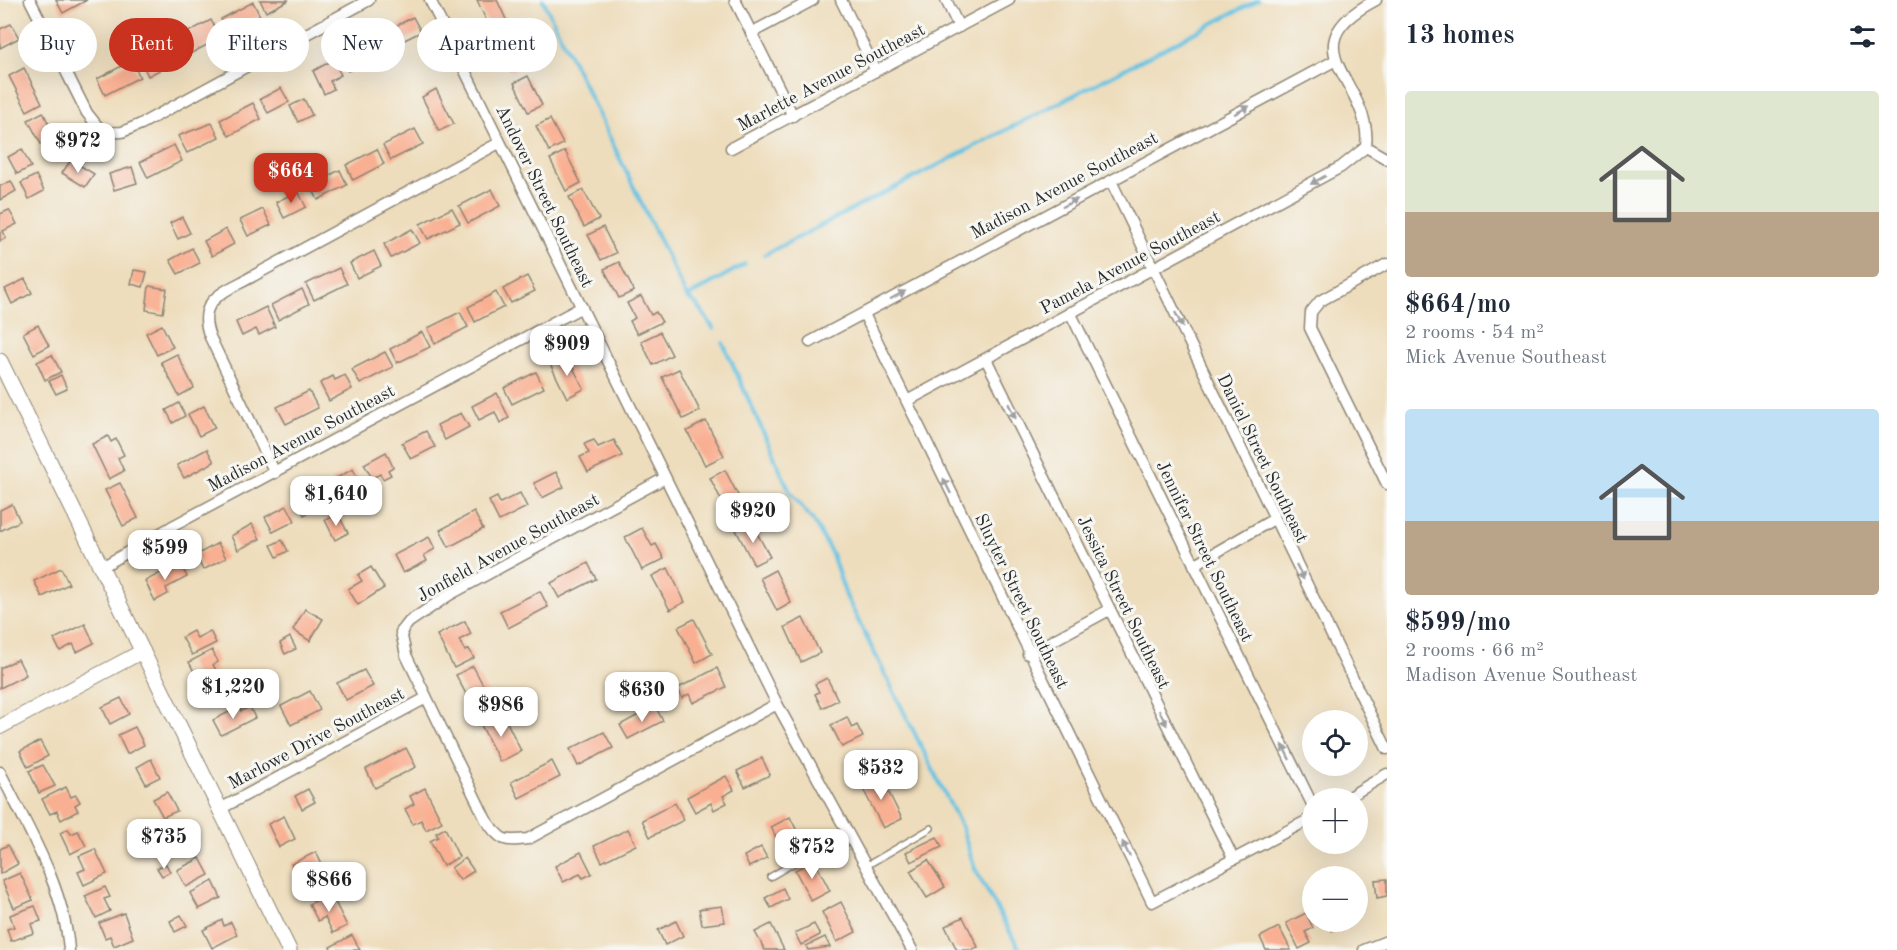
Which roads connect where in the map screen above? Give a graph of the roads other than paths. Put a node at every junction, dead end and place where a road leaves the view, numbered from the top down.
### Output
1 (30, 0) edge
2 (369, 0) edge
3 (430, 0) edge
4 (735, 0) edge
5 (813, 0) edge
6 (841, 0) edge
7 (946, 0) edge
8 (1009, 0) edge
9 (1376, 0) edge
10 (959, 27) junction
11 (751, 33) junction
12 (1336, 60) junction
13 (876, 71) junction
14 (793, 116) junction
15 (499, 143) junction
16 (1366, 147) junction
17 (731, 148) dead end
18 (1387, 159) edge
19 (1111, 181) junction
20 (1387, 264) edge
21 (1154, 267) junction
22 (582, 307) junction
23 (1070, 312) junction
24 (864, 314) junction
25 (810, 342) dead end
26 (986, 359) junction
27 (0, 361) edge
28 (907, 401) junction
29 (275, 473) junction
30 (665, 478) junction
31 (1387, 484) edge
32 (1274, 519) junction
33 (1194, 565) junction
34 (102, 567) junction
35 (1109, 610) junction
36 (143, 651) junction
37 (1028, 654) junction
38 (426, 698) junction
39 (777, 704) junction
40 (0, 727) edge
41 (1387, 749) edge
42 (0, 772) edge
43 (1387, 774) edge
44 (1304, 788) edge
45 (1364, 788) edge
46 (220, 808) junction
47 (1302, 823) edge
48 (931, 828) dead end
49 (847, 832) junction
50 (1233, 858) junction
51 (866, 866) junction
52 (770, 877) dead end
53 (1387, 941) edge
54 (69, 950) edge
55 (289, 950) edge
56 (912, 950) edge
57 (1364, 950) edge

1 - 2 street
3 - 15 street, Andover Street Southeast
4 - 11 street
5 - 11 street
6 - 13 street
7 - 10 street
8 - 10 street, Marlette Avenue Southeast
9 - 12 street
10 - 13 street, Marlette Avenue Southeast
11 - 14 street
12 - 16 street
19 -> 12 street, Madison Avenue Southeast
13 - 14 street, Marlette Avenue Southeast
14 - 17 street, Marlette Avenue Southeast
15 - 22 street, Andover Street Southeast
15 - 29 street
16 - 18 street
16 -> 21 street, Pamela Avenue Southeast
19 - 21 street, Daniel Street Southeast
24 -> 19 street, Madison Avenue Southeast
20 - 31 street
21 - 23 street, Pamela Avenue Southeast
21 -> 32 street, Daniel Street Southeast
22 - 29 street, Madison Avenue Southeast
22 - 30 street, Andover Street Southeast
23 - 26 street, Pamela Avenue Southeast
23 - 33 street, Jennifer Street Southeast
24 - 25 street, Madison Avenue Southeast
24 - 28 street, Sluyter Street Southeast
26 - 28 street, Pamela Avenue Southeast
26 -> 35 street, Jessica Street Southeast
27 - 34 main road
37 -> 28 street, Sluyter Street Southeast
29 - 34 street, Madison Avenue Southeast
30 - 38 street, Jonfield Avenue Southeast
30 - 39 street, Andover Street Southeast
32 - 33 street
32 -> 41 street, Daniel Street Southeast
44 -> 33 street, Jennifer Street Southeast
34 - 36 main road
35 - 37 street
35 -> 50 street, Jessica Street Southeast
36 - 40 street
36 - 46 main road
50 -> 37 street, Sluyter Street Southeast
38 - 39 street, Marlowe Drive Southeast
38 - 46 street, Marlowe Drive Southeast
39 - 49 street, Andover Street Southeast
42 - 54 street
43 - 45 street
46 - 55 main road
47 - 50 street
48 - 51 lane
49 - 51 street, Andover Street Southeast
49 - 52 lane
51 - 56 street, Andover Street Southeast
53 - 57 street

